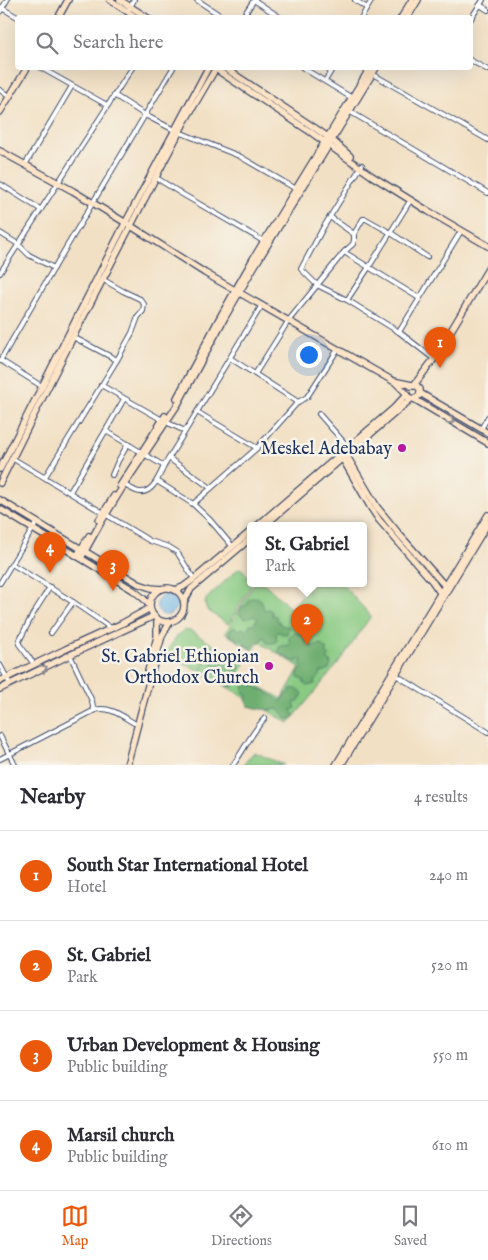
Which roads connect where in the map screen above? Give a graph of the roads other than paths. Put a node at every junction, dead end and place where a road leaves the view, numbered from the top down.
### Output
1 (7, 0) edge
2 (68, 0) edge
3 (110, 0) edge
4 (120, 0) edge
5 (134, 0) edge
6 (197, 0) edge
7 (254, 0) edge
8 (355, 0) edge
9 (372, 0) edge
10 (412, 0) edge
11 (418, 0) edge
12 (482, 0) edge
13 (480, 5) junction
14 (367, 8) junction
15 (1, 9) edge
16 (129, 9) junction
17 (488, 10) edge
18 (60, 15) edge
19 (134, 15) edge
20 (142, 15) edge
21 (220, 15) edge
22 (244, 15) edge
23 (276, 15) edge
24 (363, 15) edge
25 (403, 15) edge
26 (409, 15) edge
27 (15, 16) edge
28 (473, 16) edge
29 (473, 62) edge
30 (26, 70) edge
31 (44, 70) edge
32 (131, 70) edge
33 (172, 70) edge
34 (207, 70) edge
35 (214, 70) edge
36 (218, 70) edge
37 (228, 70) edge
38 (309, 70) edge
39 (332, 70) edge
40 (369, 70) edge
41 (372, 70) edge
42 (488, 70) edge
43 (325, 81) junction
44 (72, 86) junction
45 (0, 90) edge
46 (10, 96) junction
47 (114, 96) junction
48 (267, 99) junction
49 (354, 100) junction
50 (107, 105) junction
51 (349, 111) junction
52 (0, 112) edge
53 (145, 115) junction
54 (177, 131) junction
55 (488, 140) edge
56 (328, 141) junction
57 (0, 151) edge
58 (25, 165) junction
59 (361, 167) junction
60 (153, 176) junction
61 (58, 183) junction
62 (0, 184) edge
63 (299, 190) junction
64 (488, 193) edge
65 (410, 200) junction
66 (92, 203) junction
67 (40, 209) junction
68 (133, 215) junction
69 (330, 217) junction
70 (118, 218) junction
71 (128, 224) junction
72 (121, 231) junction
73 (139, 231) junction
74 (460, 231) junction
75 (0, 233) edge
76 (390, 233) junction
77 (354, 234) junction
78 (126, 236) junction
79 (266, 242) junction
80 (488, 242) edge
81 (18, 244) junction
82 (488, 246) edge
83 (344, 252) junction
84 (427, 258) dead end
85 (369, 267) junction
86 (54, 268) junction
87 (488, 269) edge
88 (0, 273) edge
89 (101, 278) junction
90 (317, 285) junction
91 (238, 291) junction
92 (419, 298) junction
93 (347, 300) junction
94 (262, 305) junction
95 (289, 320) junction
96 (399, 332) junction
97 (71, 336) junction
98 (338, 349) junction
99 (230, 358) junction
100 (434, 359) junction
101 (117, 360) junction
102 (0, 361) edge
103 (255, 374) junction
104 (393, 381) junction
105 (101, 385) junction
106 (45, 388) junction
107 (416, 388) junction
108 (410, 396) junction
109 (124, 399) junction
110 (298, 402) junction
111 (197, 412) junction
112 (320, 414) dead end
113 (488, 417) edge
114 (164, 421) junction
115 (481, 429) junction
116 (106, 431) junction
117 (185, 431) junction
118 (488, 433) edge
119 (488, 442) edge
120 (128, 444) junction
121 (257, 448) junction
122 (143, 453) junction
123 (344, 453) junction
124 (10, 457) junction
125 (170, 459) junction
126 (164, 466) junction
127 (0, 469) edge
128 (112, 475) dead end
129 (45, 477) junction
130 (157, 481) junction
131 (0, 482) edge
132 (124, 485) junction
133 (211, 488) junction
134 (70, 492) junction
135 (0, 500) edge
136 (193, 504) junction
137 (0, 509) edge
138 (105, 513) junction
139 (488, 515) edge
140 (37, 522) junction
141 (261, 522) edge
142 (268, 522) edge
143 (488, 523) edge
144 (33, 529) junction
145 (247, 535) edge
146 (247, 541) edge
147 (233, 547) junction
148 (83, 550) junction
149 (79, 557) junction
150 (12, 564) junction
151 (434, 574) junction
152 (450, 576) junction
153 (194, 579) junction
154 (0, 583) edge
155 (50, 587) junction
156 (446, 588) junction
157 (162, 589) junction
158 (175, 590) junction
159 (442, 595) junction
160 (142, 598) junction
161 (72, 602) junction
162 (184, 602) junction
163 (150, 607) junction
164 (139, 614) junction
165 (156, 618) junction
166 (170, 622) junction
167 (111, 628) junction
168 (51, 633) dead end
169 (66, 649) junction
170 (70, 655) junction
171 (34, 664) junction
172 (0, 665) edge
173 (396, 675) junction
174 (7, 678) junction
175 (0, 681) edge
176 (10, 684) junction
177 (0, 689) edge
178 (92, 701) junction
179 (101, 709) junction
180 (95, 710) junction
181 (264, 718) dead end
182 (134, 723) junction
183 (488, 732) edge
184 (0, 736) edge
185 (10, 754) junction
186 (0, 759) edge
187 (128, 764) edge
188 (342, 764) edge
189 (15, 765) edge
190 (233, 765) edge
191 (336, 765) edge
192 (350, 765) edge

1 - 15 street
2 - 18 street
3 - 16 street
4 - 16 street
5 - 16 street
6 - 21 street
7 - 22 street
7 - 23 street
8 - 14 street
9 - 14 street
10 - 25 street
11 - 26 street
12 - 13 street
13 - 17 street
13 - 28 street
14 - 24 street
15 - 27 street
16 - 19 street
16 - 20 street
29 - 42 street
30 - 46 street
31 - 44 street
32 - 47 street
33 - 53 street
34 - 54 street
35 - 54 street
36 - 48 street
37 - 48 street
38 - 43 street
39 - 43 street
40 - 49 street
41 - 55 street
43 - 49 street
44 - 50 street
44 - 58 street
45 - 46 street
46 - 52 street
47 - 50 street
47 - 53 street
48 - 56 street
49 - 51 street
49 - 56 street
50 - 61 street
51 - 56 street
51 - 64 street
53 - 54 street
53 - 66 street
54 - 60 street
54 - 63 street
56 - 59 street
56 - 63 street
57 - 58 street
58 - 61 street
59 - 65 street
59 - 69 street
59 - 80 street
60 - 68 street
60 - 79 street
61 - 66 street
61 - 67 street
62 - 67 street
63 - 79 street
65 - 74 street
65 - 76 street
66 - 70 street
66 - 86 street
67 - 81 street
68 - 70 street
68 - 71 street
68 - 73 street
69 - 77 street
69 - 90 street
70 - 71 street
70 - 72 street
71 - 72 street
71 - 73 street
71 - 78 street
72 - 89 street
73 - 78 street
73 - 91 street
74 - 82 street
74 - 92 street
75 - 81 street
76 - 77 street
76 - 84 street
76 - 85 street
77 - 83 street
78 - 89 street
79 - 91 street
81 - 86 street
81 - 88 street
83 - 85 street
83 - 90 street
85 - 92 street
85 - 93 street
86 - 102 street
87 - 100 street
89 - 97 street
89 - 101 street
90 - 93 street
90 - 95 street
91 - 94 street
91 - 114 street
92 - 96 street
93 - 96 street
94 - 95 street
94 - 99 street
95 - 98 street
95 - 103 street
96 - 100 street
97 - 101 street
97 - 106 street
98 - 104 street
98 - 110 street
99 - 103 street
99 - 111 street
100 - 107 street
101 - 105 street
102 - 106 street
103 - 110 street
104 - 107 street
104 - 108 street
105 - 109 street
105 - 129 street
106 - 124 street
107 - 108 street
107 - 108 street
107 - 115 street
108 -> 119 street
108 - 123 street
109 - 114 street
109 - 116 street
110 - 121 street
111 - 117 street
111 - 121 street
112 - 123 street
113 - 115 street
114 - 117 street
114 - 122 street
115 - 118 street
116 - 120 street
116 - 134 street
117 - 125 street
120 - 122 street
120 - 128 street
121 - 133 street
122 - 126 street
122 - 132 street
122 - 138 street
123 - 141 street
123 - 142 street
123 - 151 street
123 - 159 street
124 - 127 street
124 - 129 street
124 - 131 street
125 - 126 street
125 - 133 street
126 - 130 street
129 - 134 street
130 - 132 street
130 - 136 street
132 - 138 street
133 - 136 street
134 - 138 street
135 - 140 street
136 - 147 street
137 - 144 street
138 - 148 street
138 - 153 street
139 - 152 street
140 - 144 street
140 - 148 street
143 - 156 street
144 - 149 street
144 - 150 street
145 - 147 street
146 - 162 street
147 - 153 street
148 - 149 street
148 - 157 street
149 - 160 street
150 - 154 street
150 - 155 street
151 - 152 street
151 - 156 street
152 - 156 street
153 - 158 street
155 - 161 street
155 - 171 street
156 - 159 street
157 - 158 street
157 - 163 street
158 - 162 street
159 - 173 street
159 - 191 street
160 - 163 street
160 - 164 street
161 - 167 street
161 - 168 street
162 - 166 street
163 - 164 street
163 - 165 street
164 - 167 street
165 - 166 street
165 - 170 street
165 - 182 street
166 - 187 street
167 - 169 street
169 - 170 street
169 - 171 street
176 -> 170 street
170 - 178 street
171 - 174 street
172 - 174 street
173 - 183 street
173 - 188 street
174 - 175 street
174 - 176 street
176 - 177 street
178 - 179 street
178 - 180 street
179 - 180 street
179 - 182 street
180 - 185 street
181 - 190 street
182 - 187 street
184 - 185 street
185 - 186 street
185 - 189 street
188 - 192 street

